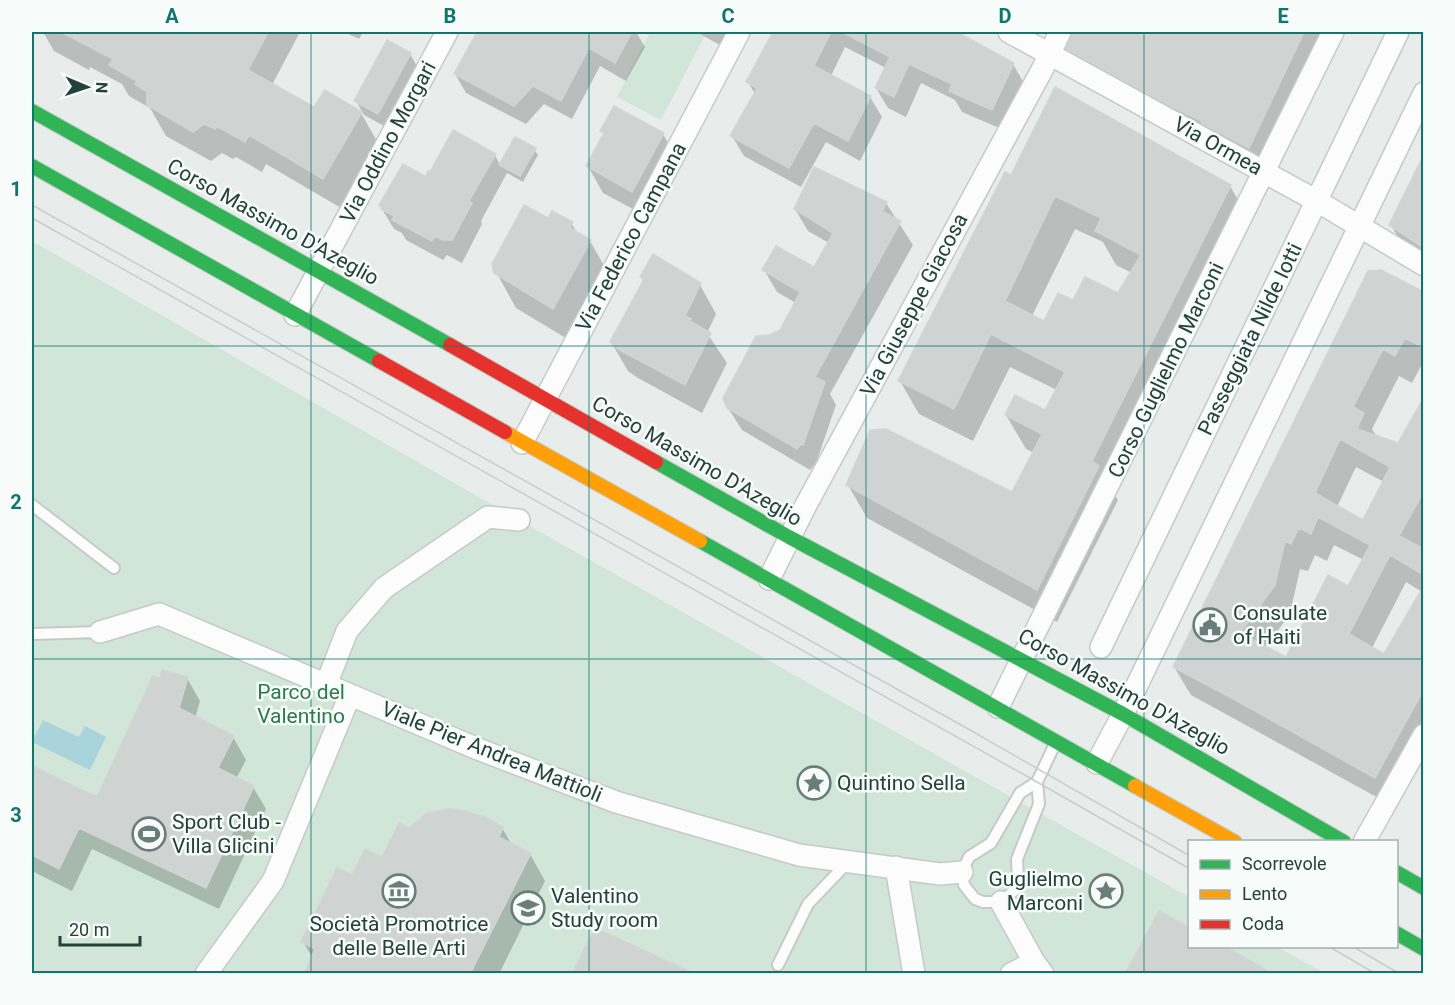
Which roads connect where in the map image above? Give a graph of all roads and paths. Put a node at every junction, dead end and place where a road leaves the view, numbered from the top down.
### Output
1 (447, 32) edge
2 (739, 32) edge
3 (1009, 32) edge
4 (1060, 32) edge
5 (1333, 32) edge
6 (1398, 32) edge
7 (1049, 55) junction
8 (1424, 93) edge
9 (32, 111) edge
10 (32, 166) edge
11 (1264, 171) junction
12 (1317, 201) junction
13 (1360, 225) junction
14 (1424, 265) edge
15 (319, 271) junction
16 (295, 315) junction
17 (545, 398) junction
18 (522, 442) junction
19 (32, 505) edge
20 (519, 520) dead end
21 (789, 537) junction
22 (114, 568) dead end
23 (769, 579) junction
24 (100, 632) joint
25 (32, 634) edge
26 (1101, 647) dead end
27 (1022, 660) junction
28 (326, 685) junction
29 (350, 695) junction
30 (998, 708) junction
31 (1123, 714) junction
32 (1424, 735) edge
33 (1056, 741) junction
34 (1097, 763) junction
35 (1037, 782) junction
36 (1232, 840) edge
37 (1341, 840) edge
38 (1365, 840) edge
39 (849, 861) junction
40 (899, 868) junction
41 (962, 872) junction
42 (1398, 873) edge
43 (1424, 888) edge
44 (1001, 902) junction
45 (1398, 934) edge
46 (1424, 949) edge
47 (778, 965) dead end
48 (1039, 968) edge
49 (206, 974) edge
50 (915, 974) edge
51 (1011, 974) edge

1 - 15 street, Via Oddino Morgari
2 - 17 street, Via Federico Campana
3 - 7 street, Via Ormea
4 - 7 street, Via Giuseppe Giacosa
5 - 11 street, Corso Guglielmo Marconi
6 - 12 street, Passeggiata Nilde Iotti
7 - 11 street, Via Ormea
7 - 21 street, Via Giuseppe Giacosa
8 - 13 street
9 - 15 main road, Corso Massimo D'Azeglio
10 - 16 main road
11 - 12 street, Via Ormea
11 - 27 street, Corso Guglielmo Marconi
12 - 13 street, Via Ormea
12 - 26 street, Passeggiata Nilde Iotti
13 - 14 street, Via Ormea
13 - 31 street
15 - 16 street, Via Oddino Morgari
15 - 17 main road, Corso Massimo D'Azeglio
16 - 18 main road
17 - 18 street, Via Federico Campana
17 - 21 main road, Corso Massimo D'Azeglio
18 - 23 main road
19 - 22 lane
20 - 28 street
21 - 23 street, Via Giuseppe Giacosa
21 - 27 main road, Corso Massimo D'Azeglio
23 - 30 main road
24 - 25 lane
24 - 28 street, Viale Pier Andrea Mattioli
27 - 30 street, Corso Guglielmo Marconi
27 - 31 main road, Corso Massimo D'Azeglio
28 - 29 street, Viale Pier Andrea Mattioli
29 - 39 street, Viale Pier Andrea Mattioli
29 - 49 street
30 - 33 main road
31 - 34 street
31 - 37 main road, Corso Massimo D'Azeglio
32 - 38 street
33 - 34 main road
33 - 35 lane
34 - 36 main road
35 - 41 lane
35 - 44 lane
39 - 40 street, Viale Pier Andrea Mattioli
39 - 47 lane
40 - 41 street, Viale Pier Andrea Mattioli
40 - 50 street
41 - 44 lane
42 - 43 main road
44 - 48 street
45 - 46 main road
48 - 51 street

